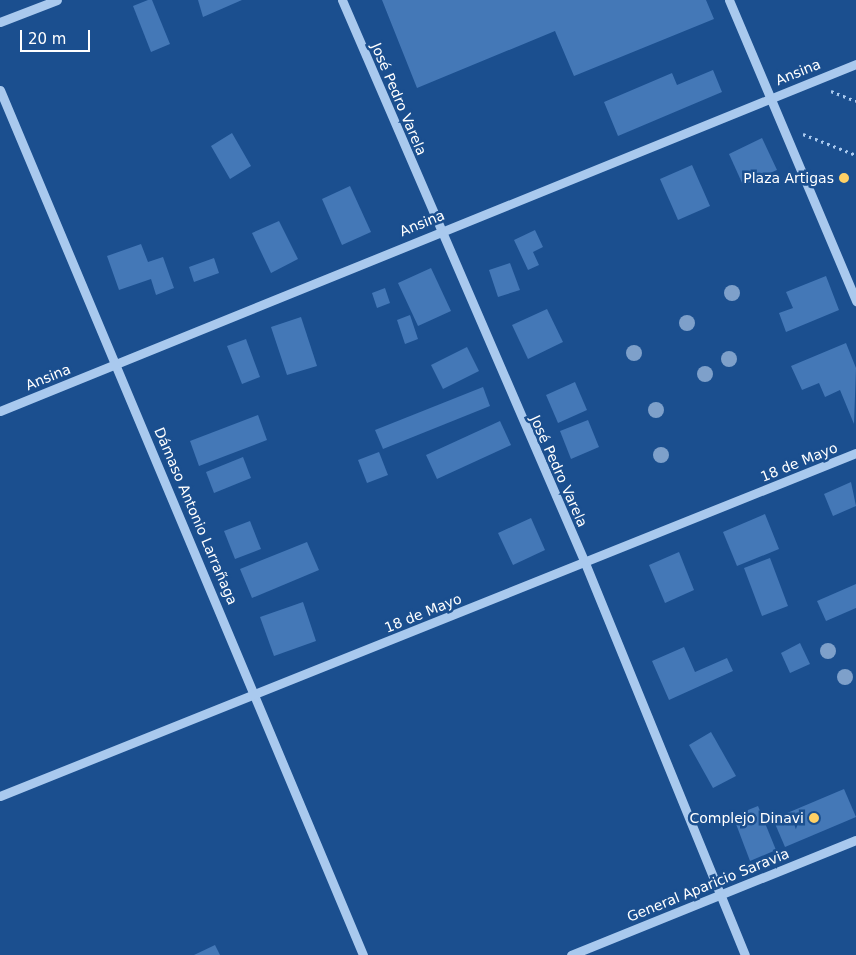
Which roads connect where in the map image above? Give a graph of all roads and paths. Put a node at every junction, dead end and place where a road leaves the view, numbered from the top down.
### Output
1 (57, 0) edge
2 (342, 0) edge
3 (729, 0) edge
4 (0, 22) edge
5 (856, 64) edge
6 (0, 90) edge
7 (771, 98) junction
8 (783, 126) junction
9 (856, 155) edge
10 (439, 231) junction
11 (856, 301) edge
12 (118, 364) junction
13 (0, 411) edge
14 (856, 453) edge
15 (585, 563) junction
16 (256, 694) junction
17 (0, 796) edge
18 (856, 840) edge
19 (720, 895) junction
20 (363, 955) edge
21 (571, 955) edge
22 (745, 955) edge

1 - 4 street
2 - 10 street, José Pedro Varela
3 - 7 street
5 - 7 street, Ansina
6 - 12 street, Dámaso Antonio Larrañaga
7 - 8 street
7 - 10 street, Ansina
8 - 9 path
8 - 11 street
10 - 12 street, Ansina
10 - 15 street, José Pedro Varela
12 - 13 street, Ansina
12 - 16 street, Dámaso Antonio Larrañaga
14 - 15 street, 18 de Mayo
15 - 16 street, 18 de Mayo
15 - 19 street, José Pedro Varela
16 - 17 street, 18 de Mayo
16 - 20 street, Dámaso Antonio Larrañaga
18 - 19 street, General Aparicio Saravia
19 - 21 street, General Aparicio Saravia
19 - 22 street, José Pedro Varela

